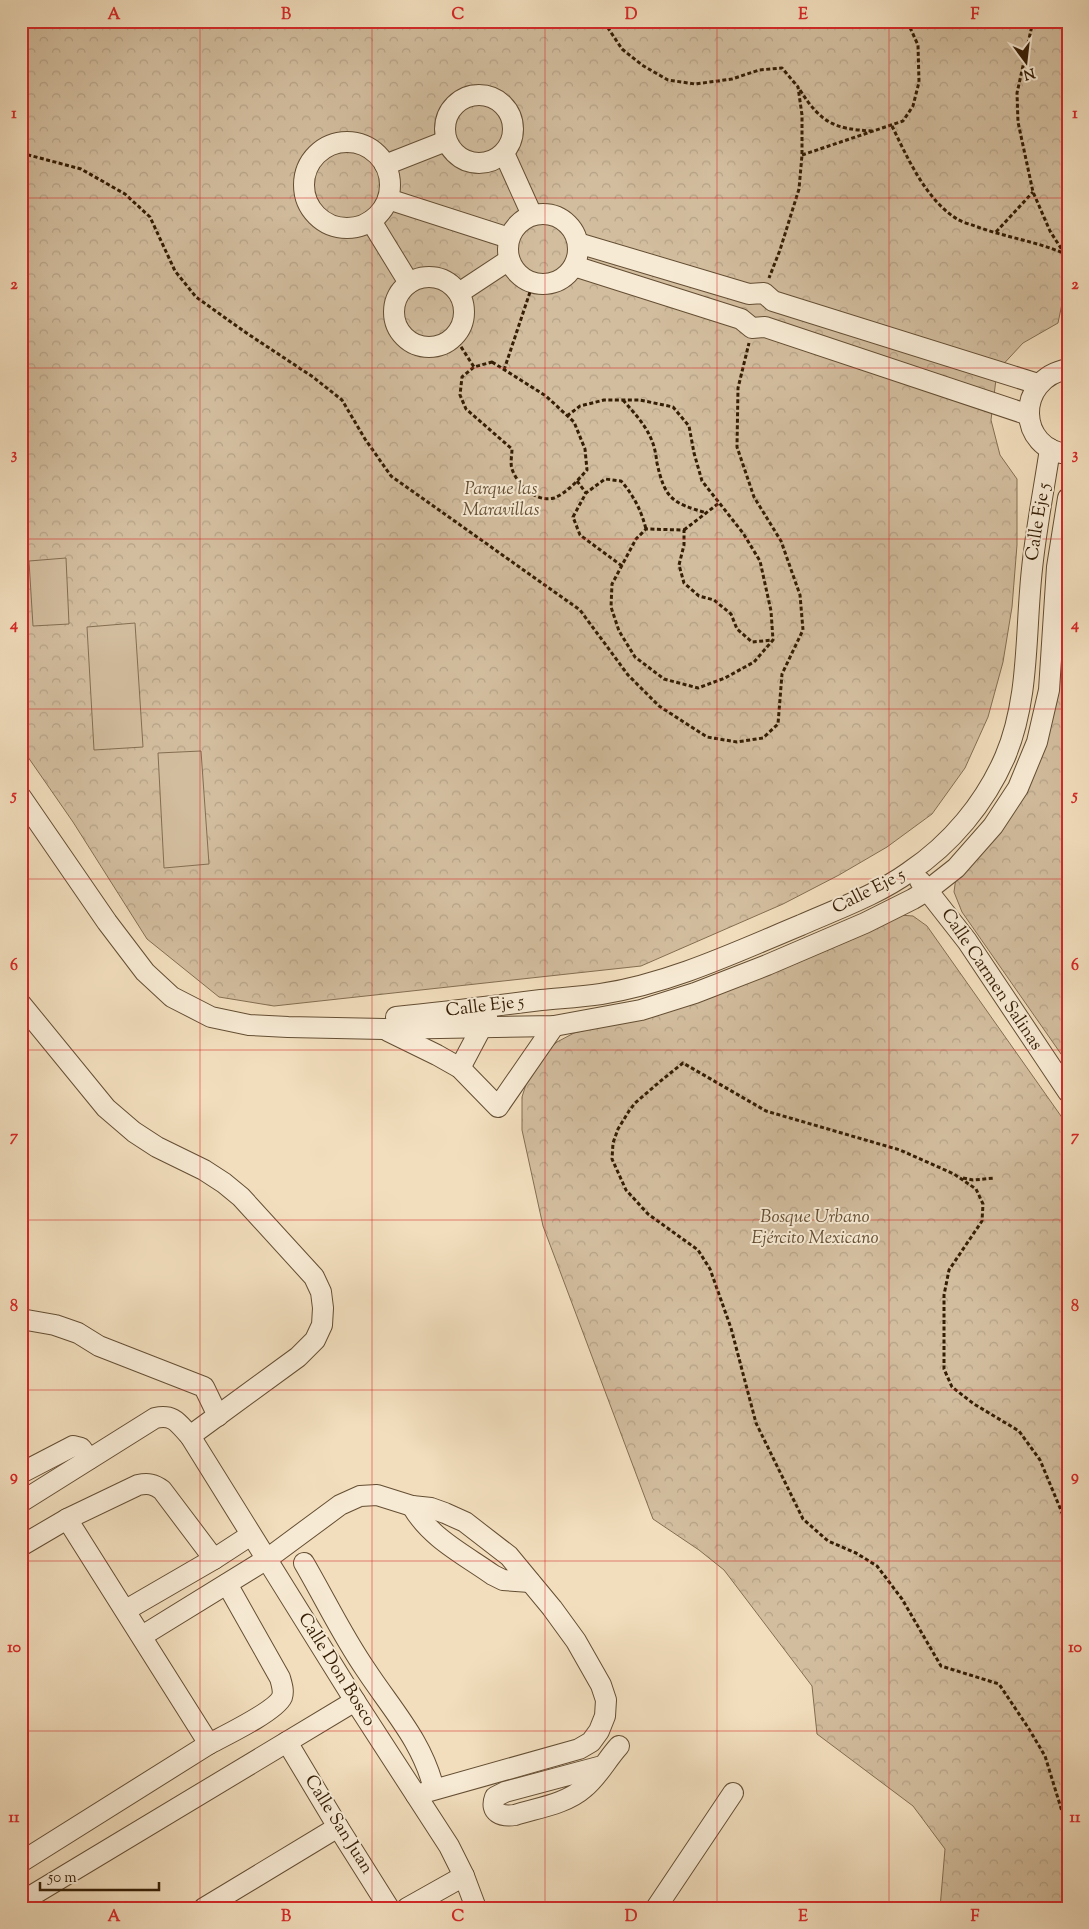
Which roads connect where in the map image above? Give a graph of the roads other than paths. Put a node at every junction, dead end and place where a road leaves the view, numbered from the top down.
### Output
1 (446, 141) junction
2 (504, 152) junction
3 (385, 166) junction
4 (388, 199) junction
5 (532, 215) junction
6 (371, 221) junction
7 (509, 238) junction
8 (578, 243) junction
9 (509, 260) junction
10 (574, 266) junction
11 (408, 283) junction
12 (459, 294) junction
13 (762, 296) junction
14 (753, 325) junction
15 (1068, 369) edge
16 (1038, 384) junction
17 (1029, 415) junction
18 (1059, 452) edge
19 (1068, 498) edge
20 (21, 797) edge
21 (911, 871) junction
22 (928, 890) junction
23 (21, 1004) edge
24 (495, 1006) junction
25 (383, 1024) junction
26 (554, 1026) junction
27 (481, 1028) junction
28 (460, 1068) junction
29 (1068, 1092) edge
30 (21, 1319) edge
31 (218, 1416) junction
32 (190, 1436) junction
33 (89, 1459) junction
34 (21, 1473) edge
35 (21, 1502) edge
36 (412, 1506) junction
37 (67, 1519) junction
38 (252, 1535) junction
39 (21, 1546) edge
40 (214, 1559) junction
41 (266, 1559) junction
42 (304, 1564) dead end
43 (184, 1577) junction
44 (530, 1582) junction
45 (227, 1584) junction
46 (199, 1601) junction
47 (126, 1610) junction
48 (142, 1636) junction
49 (354, 1701) junction
50 (287, 1742) junction
51 (209, 1744) junction
52 (619, 1746) dead end
53 (541, 1760) junction
54 (602, 1766) junction
55 (546, 1781) junction
56 (425, 1792) junction
57 (733, 1793) dead end
58 (553, 1803) junction
59 (338, 1827) junction
60 (21, 1862) edge
61 (464, 1876) junction
62 (21, 1902) edge
63 (204, 1908) edge
64 (389, 1908) edge
65 (407, 1908) edge
66 (476, 1908) edge
67 (656, 1908) edge

1 - 2 street
1 - 2 street
1 - 3 street
2 - 5 street
3 - 4 street
3 - 6 street
4 - 6 street
4 - 7 street
5 - 7 street
5 - 8 street
6 - 11 street
7 - 9 street
8 - 10 street
8 - 13 street
9 - 10 street
9 - 12 street
10 - 14 street
11 - 12 street
11 - 12 street
13 - 14 street
13 - 14 street
13 - 16 street
14 - 17 street
15 - 16 street
16 - 17 street
17 - 18 street
18 - 21 street, Calle Eje 5
19 - 22 street, Calle Eje 5
20 - 25 street
21 - 22 street, Calle Carmen Salinas
21 - 24 street, Calle Eje 5
22 - 26 street, Calle Eje 5
22 - 29 street, Calle Carmen Salinas
23 - 31 street
24 - 25 street, Calle Eje 5
24 - 27 street
25 - 27 street, Calle Eje 5
25 - 28 street
26 - 27 street, Calle Eje 5
26 - 28 street
27 - 28 street
30 - 31 street
31 - 32 street
32 - 33 street, Calle Don Bosco
32 - 38 street, Calle Don Bosco
33 - 34 street
33 - 35 street, Calle Don Bosco
36 - 41 street
36 - 44 street
36 - 44 street
37 - 39 street
37 - 40 street
37 - 47 street
38 - 40 street
38 - 41 street, Calle Don Bosco
40 - 43 street
41 - 45 street
41 - 49 street, Calle Don Bosco
42 - 56 street
43 - 46 street
43 - 47 street
44 - 53 street
45 - 46 street
45 - 51 street
46 - 48 street
47 - 48 street
48 - 51 street
49 - 50 street
49 - 56 street, Calle Don Bosco
50 - 59 street, Calle San Juan
50 - 62 street
51 - 60 street
52 - 54 street
53 - 55 street
53 - 56 street
54 - 55 street
54 - 58 street
55 - 58 street
55 - 58 street
56 - 61 street, Calle Don Bosco
57 - 67 street
59 - 63 street
59 - 64 street, Calle San Juan
61 - 65 street
61 - 66 street, Calle Don Bosco

